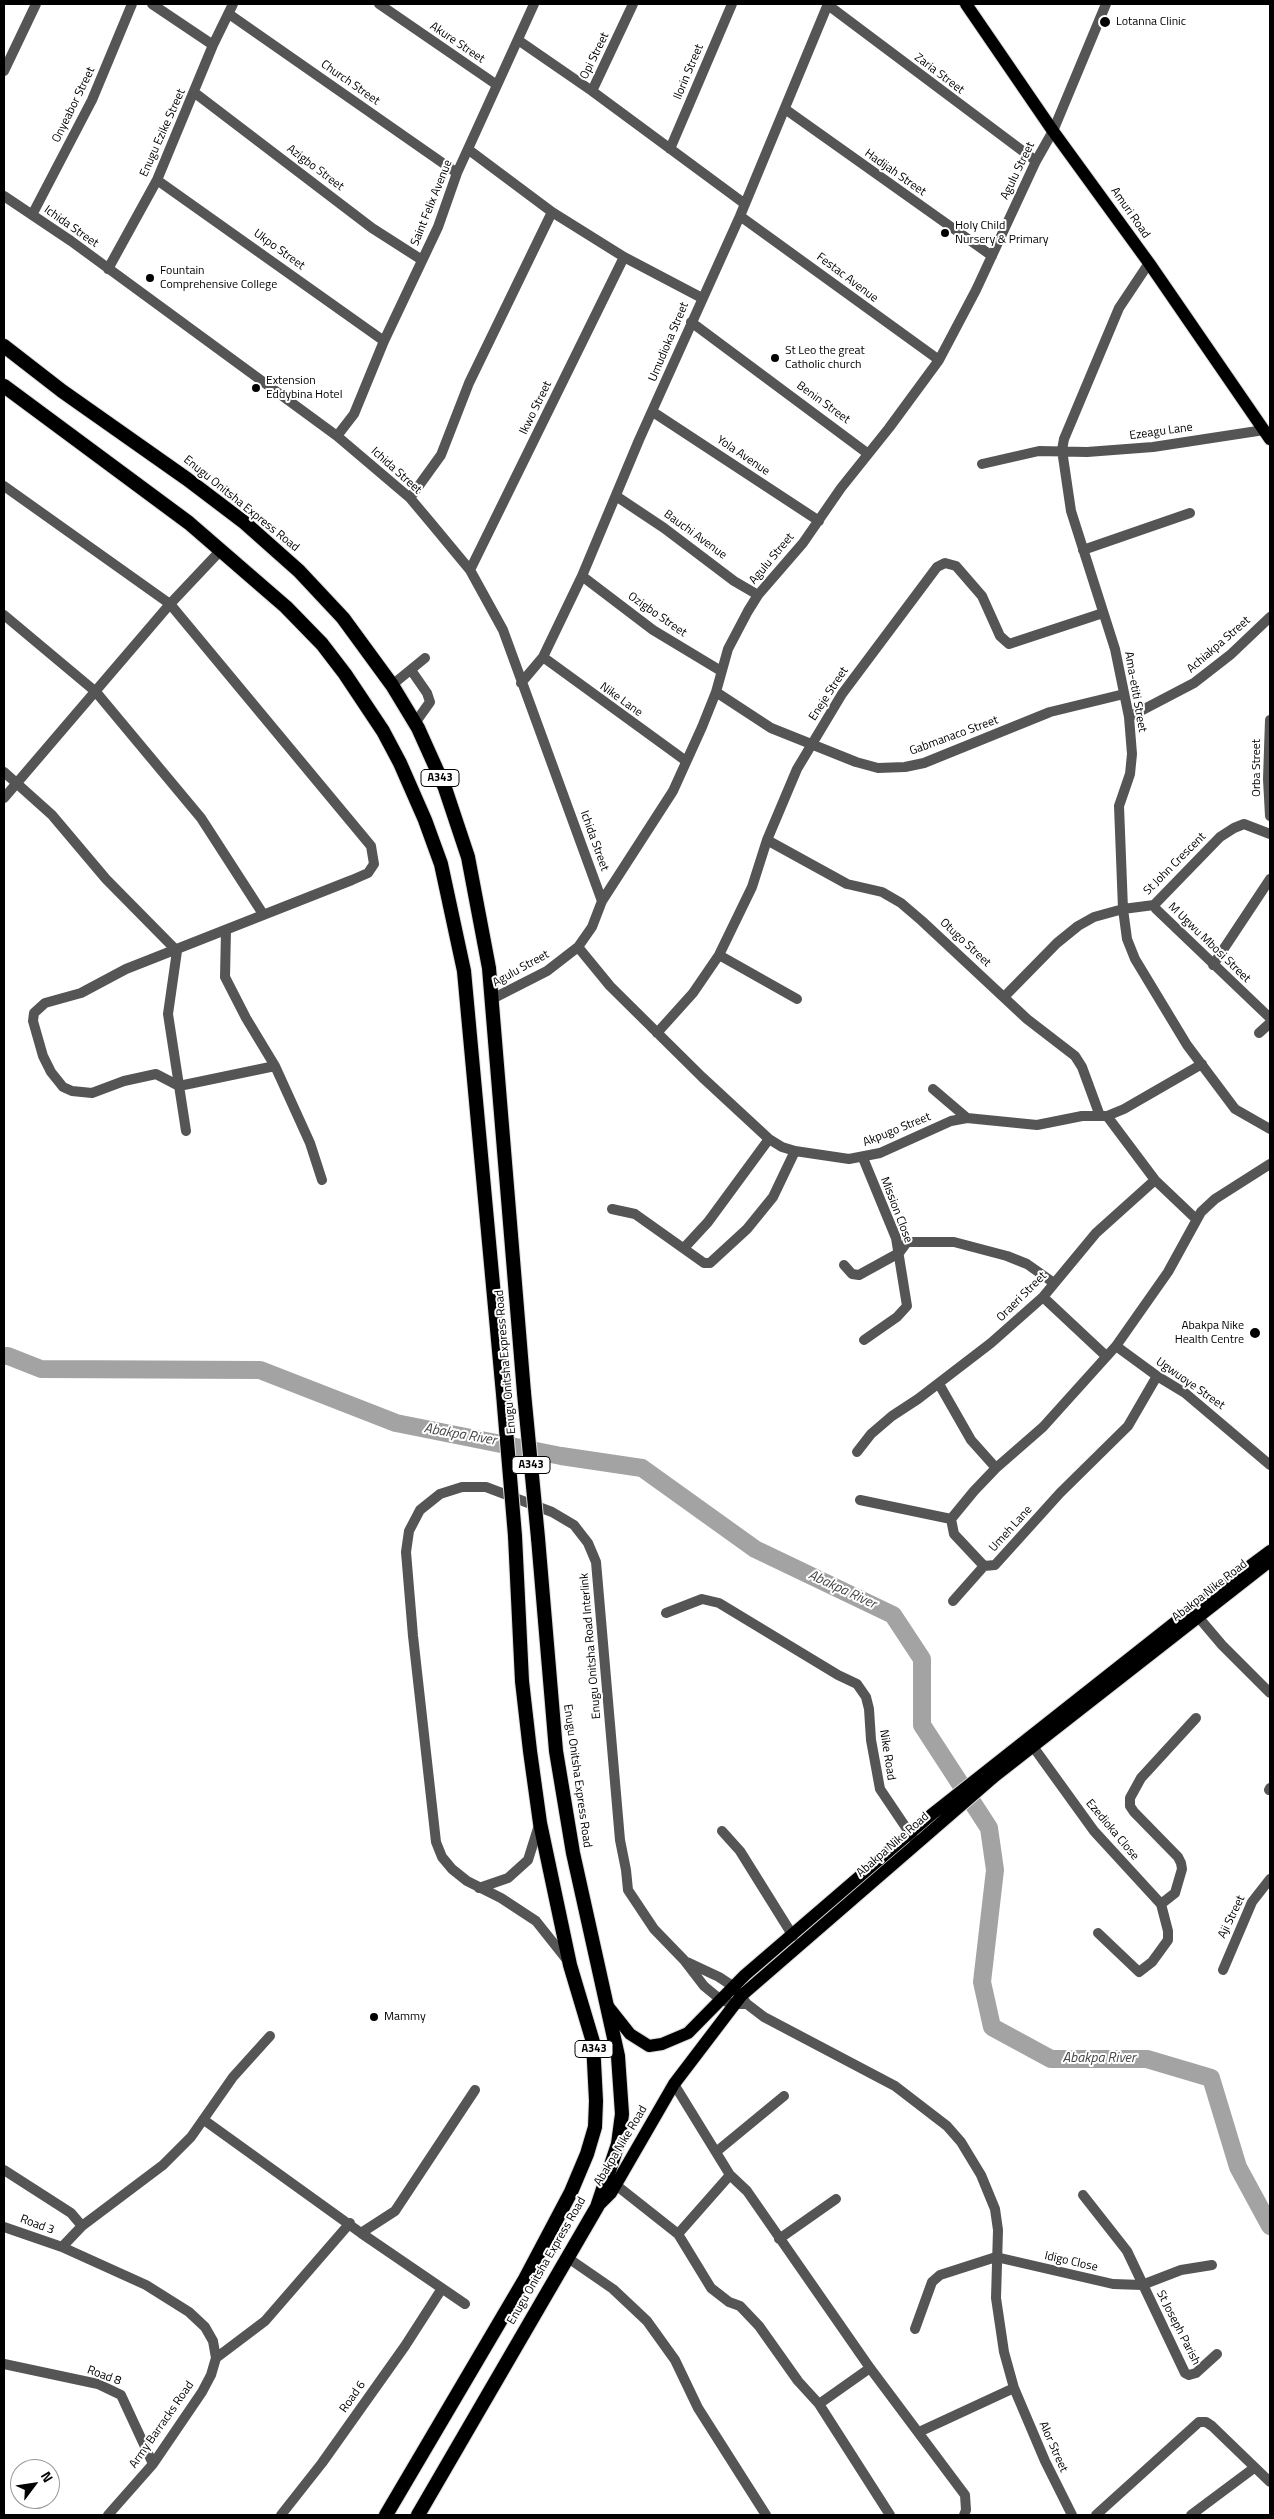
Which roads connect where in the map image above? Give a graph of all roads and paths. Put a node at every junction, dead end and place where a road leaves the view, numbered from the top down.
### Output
1 (36, 4) edge
2 (132, 4) edge
3 (152, 4) edge
4 (233, 4) edge
5 (379, 4) edge
6 (534, 4) edge
7 (633, 4) edge
8 (732, 4) edge
9 (966, 4) edge
10 (1106, 4) edge
11 (828, 5) edge
12 (228, 14) junction
13 (518, 40) junction
14 (213, 45) junction
15 (4, 71) edge
16 (497, 85) junction
17 (592, 91) junction
18 (195, 93) junction
19 (785, 108) junction
20 (1053, 131) junction
21 (670, 149) junction
22 (469, 150) junction
23 (1036, 161) junction
24 (457, 173) junction
25 (157, 180) junction
26 (4, 196) edge
27 (745, 204) junction
28 (552, 212) junction
29 (32, 215) junction
30 (740, 216) junction
31 (992, 256) junction
32 (624, 257) junction
33 (422, 260) junction
34 (1149, 263) junction
35 (108, 269) junction
36 (702, 298) junction
37 (691, 322) junction
38 (384, 342) junction
39 (4, 346) edge
40 (939, 360) junction
41 (4, 386) edge
42 (653, 412) junction
43 (1267, 434) edge
44 (337, 436) junction
45 (1062, 450) junction
46 (867, 453) junction
47 (982, 464) dead end
48 (4, 486) edge
49 (616, 496) junction
50 (410, 498) junction
51 (1190, 513) dead end
52 (819, 521) junction
53 (221, 550) junction
54 (1083, 550) junction
55 (470, 570) junction
56 (582, 576) junction
57 (758, 595) junction
58 (170, 604) junction
59 (1103, 613) junction
60 (4, 614) edge
61 (1270, 617) edge
62 (543, 657) junction
63 (425, 658) dead end
64 (411, 670) junction
65 (721, 671) junction
66 (521, 683) junction
67 (392, 685) junction
68 (96, 692) junction
69 (716, 692) junction
70 (1124, 694) junction
71 (1129, 717) junction
72 (1270, 720) edge
73 (415, 723) junction
74 (812, 743) junction
75 (686, 761) junction
76 (4, 772) edge
77 (16, 782) junction
78 (4, 798) edge
79 (1270, 816) edge
80 (1270, 834) edge
81 (767, 840) junction
82 (1270, 879) edge
83 (602, 900) junction
84 (1154, 905) junction
85 (1123, 909) junction
86 (263, 914) junction
87 (226, 930) junction
88 (578, 947) junction
89 (177, 951) junction
90 (719, 954) junction
91 (1213, 965) junction
92 (1004, 997) junction
93 (492, 999) junction
94 (797, 999) dead end
95 (1270, 1018) edge
96 (1270, 1023) edge
97 (657, 1032) junction
98 (1259, 1033) dead end
99 (1202, 1064) junction
100 (275, 1066) junction
101 (179, 1086) junction
102 (933, 1089) dead end
103 (1103, 1116) junction
104 (968, 1118) junction
105 (1270, 1128) edge
106 (186, 1132) dead end
107 (769, 1139) junction
108 (795, 1151) junction
109 (863, 1158) junction
110 (1270, 1164) edge
111 (322, 1180) dead end
112 (1155, 1180) junction
113 (612, 1209) dead end
114 (1196, 1219) junction
115 (684, 1248) junction
116 (900, 1250) junction
117 (844, 1265) dead end
118 (1054, 1284) junction
119 (1042, 1297) junction
120 (864, 1340) dead end
121 (1116, 1346) junction
122 (1106, 1356) junction
123 (1157, 1376) junction
124 (939, 1384) junction
125 (857, 1452) dead end
126 (1270, 1465) edge
127 (996, 1468) junction
128 (860, 1500) dead end
129 (951, 1519) junction
130 (1270, 1551) edge
131 (1270, 1562) edge
132 (984, 1566) junction
133 (953, 1601) dead end
134 (666, 1613) dead end
135 (1195, 1613) junction
136 (1270, 1693) edge
137 (1196, 1718) dead end
138 (1031, 1742) junction
139 (540, 1823) junction
140 (722, 1831) dead end
141 (914, 1839) junction
142 (1270, 1879) edge
143 (480, 1888) junction
144 (1161, 1904) junction
145 (1098, 1933) dead end
146 (793, 1936) junction
147 (684, 1960) junction
148 (570, 1965) junction
149 (1223, 1970) dead end
150 (739, 1998) junction
151 (604, 2001) junction
152 (717, 2005) junction
153 (270, 2036) dead end
154 (674, 2084) junction
155 (475, 2090) dead end
156 (784, 2096) dead end
157 (204, 2120) junction
158 (716, 2152) junction
159 (4, 2170) edge
160 (730, 2175) junction
161 (616, 2185) junction
162 (1083, 2195) dead end
163 (836, 2199) dead end
164 (596, 2207) junction
165 (350, 2223) junction
166 (82, 2226) junction
167 (4, 2227) edge
168 (361, 2233) junction
169 (678, 2234) junction
170 (779, 2239) junction
171 (62, 2247) junction
172 (996, 2257) junction
173 (568, 2258) junction
174 (1212, 2265) dead end
175 (1142, 2285) junction
176 (441, 2290) junction
177 (466, 2304) dead end
178 (915, 2329) dead end
179 (1217, 2354) dead end
180 (216, 2358) junction
181 (4, 2364) edge
182 (870, 2368) junction
183 (1014, 2388) junction
184 (819, 2404) junction
185 (919, 2432) junction
186 (152, 2464) junction
187 (1254, 2468) junction
188 (1270, 2482) edge
189 (108, 2515) edge
190 (281, 2515) edge
191 (386, 2515) edge
192 (418, 2515) edge
193 (766, 2515) edge
194 (890, 2515) edge
195 (964, 2515) edge
196 (1072, 2515) edge
197 (1096, 2515) edge
198 (1191, 2515) edge

1 - 15 street
2 - 29 street, Onyeabor Street
3 - 14 street
4 - 12 street, Enugu Ezike Street
5 - 16 street, Akure Street
6 - 13 street, Saint Felix Avenue
7 - 17 street, Opi Street
8 - 21 street, Ilorin Street
9 - 20 main road, Amuri Road
10 - 20 street, Agulu Street
11 - 19 street, Umudioka Street
11 - 23 street, Zaria Street
12 - 14 street, Enugu Ezike Street
12 - 24 street, Church Street
13 - 16 street, Saint Felix Avenue
13 - 17 street, Opi Street
14 - 18 street, Enugu Ezike Street
16 - 22 street, Saint Felix Avenue
17 - 21 street
18 - 25 street, Enugu Ezike Street
18 - 33 street, Azigbo Street
19 - 27 street, Umudioka Street
19 - 31 street, Hadijah Street
20 - 23 street, Agulu Street
20 - 34 main road, Amuri Road
21 - 27 street
22 - 24 street, Saint Felix Avenue
22 - 28 street
23 - 31 street, Agulu Street
24 - 33 street, Saint Felix Avenue
25 - 35 street, Enugu Ezike Street
25 - 38 street, Ukpo Street
26 - 29 street, Ichida Street
27 - 30 street, Umudioka Street
28 - 32 street
28 - 50 street
29 - 35 street, Ichida Street
30 - 36 street, Umudioka Street
30 - 40 street, Festac Avenue
31 - 40 street, Agulu Street
32 - 36 street
32 - 55 street, Ikwo Street
33 - 38 street, Saint Felix Avenue
34 - 43 main road, Amuri Road
34 - 45 street, Ama-etiti Street
35 - 44 street, Ichida Street
36 - 37 street, Umudioka Street
37 - 42 street, Umudioka Street
37 - 46 street, Benin Street
38 - 44 street, Saint Felix Avenue
39 - 67 highway, Enugu Onitsha Express Road / A343
40 - 46 street, Agulu Street
41 - 53 highway, Enugu Onitsha Express Road / A343
42 - 49 street, Umudioka Street
42 - 52 street, Yola Avenue
43 - 45 street, Ezeagu Lane
44 - 50 street, Ichida Street
45 - 47 street, Ezeagu Lane
45 - 54 street, Ama-etiti Street
46 - 52 street, Agulu Street
48 - 58 street
49 - 56 street, Umudioka Street
49 - 57 street, Bauchi Avenue
50 - 55 street, Ichida Street
51 - 54 street
52 - 57 street, Agulu Street
53 - 58 street
53 - 139 highway, Enugu Onitsha Express Road / A343, bridge
54 - 59 street, Ama-etiti Street
55 - 66 street, Ichida Street
56 - 62 street, Umudioka Street
56 - 65 street, Ozigbo Street
57 - 65 street, Agulu Street
58 - 68 street
58 - 86 street
59 - 70 street, Ama-etiti Street
59 - 74 street, Eneje Street
60 - 68 street
61 - 71 street, Achiakpa Street
62 - 66 street, Umudioka Street
62 - 75 street, Nike Lane
63 - 64 street
64 - 67 street
64 - 73 street
65 - 69 street, Agulu Street
66 - 83 street, Ichida Street
67 - 73 highway, Enugu Onitsha Express Road / A343
68 - 77 street
68 - 86 street
69 - 74 street, Gabmanaco Street
69 - 75 street, Agulu Street
70 - 71 street, Ama-etiti Street
70 - 74 street, Gabmanaco Street
71 - 85 street, Ama-etiti Street
72 - 79 street, Orba Street
73 - 93 highway, Enugu Onitsha Express Road / A343
74 - 81 street, Eneje Street
75 - 83 street, Agulu Street
76 - 77 street
77 - 78 street
77 - 89 street
80 - 84 street, St John Crescent
81 - 90 street, Eneje Street
81 - 92 street, Otugo Street
82 - 91 street
83 - 88 street, Agulu Street
84 - 85 street, St John Crescent
84 - 91 street, M Ugwu Mbosi Street
85 - 92 street, St John Crescent
85 - 99 street, Ama-etiti Street
86 - 87 street
87 - 89 street
87 - 100 street
88 - 93 street, Agulu Street
88 - 97 street, Akpugo Street
89 - 101 street
89 - 101 street
90 - 94 street
90 - 97 street, Eneje Street
91 - 95 street, M Ugwu Mbosi Street
92 - 103 street, Otugo Street
93 - 151 highway, Enugu Onitsha Express Road / A343, bridge
96 - 98 street
97 - 107 street, Akpugo Street
99 - 103 street, Akpugo Street
99 - 105 street, Ama-etiti Street
100 - 101 street
100 - 111 street
101 - 106 street
102 - 104 street
103 - 104 street, Akpugo Street
103 - 112 street, Otugo Street
104 - 109 street, Akpugo Street
107 - 108 street, Akpugo Street
107 - 115 street
108 - 109 street, Akpugo Street
108 - 115 street
109 - 116 street, Mission Close
110 - 114 street
112 - 114 street, Otugo Street
112 - 118 street, Oraeri Street
113 - 115 street
114 - 121 street
116 - 117 street
116 - 118 street
116 - 120 street, Mission Close
118 - 119 street, Oraeri Street
119 - 122 street
119 - 124 street, Oraeri Street
121 - 122 street
121 - 123 street, Ugwuoye Street
122 - 127 street
123 - 126 street, Ugwuoye Street
123 - 132 street, Umeh Lane
124 - 125 street, Oraeri Street
124 - 127 street
127 - 129 street
128 - 129 street
129 - 132 street, Umeh Lane
130 - 135 main road, Abakpa Nike Road
131 - 135 main road, Abakpa Nike Road
132 - 133 street
134 - 141 street, Nike Road
135 - 136 street
135 - 138 main road, Abakpa Nike Road
137 - 144 street
138 - 141 main road, Abakpa Nike Road
138 - 144 street, Ezedioka Close
139 - 143 street
139 - 148 highway, Enugu Onitsha Express Road / A343
140 - 146 street
141 - 146 main road, Abakpa Nike Road
141 - 150 main road, Abakpa Nike Road
142 - 149 street, Aji Street
143 - 147 street, Enugu Onitsha Road Interlink
143 - 148 street, Enugu Onitsha Road Interlink
144 - 145 street, Ezedioka Close
146 - 150 main road, Abakpa Nike Road
147 - 150 street, Enugu Onitsha Road Interlink
147 - 152 street, Enugu Onitsha Road Interlink
148 - 191 highway, Enugu Onitsha Express Road / A343
150 - 152 main road, Abakpa Nike Road
150 - 154 main road, Abakpa Nike Road
150 - 172 street, Enugu Onitsha Road Interlink
151 - 152 main road, Abakpa Nike Road
151 - 164 highway, Enugu Onitsha Express Road / A343
153 - 157 street
154 - 158 street
154 - 161 main road, Abakpa Nike Road
155 - 168 street
156 - 158 street
157 - 165 street
157 - 166 street
158 - 160 street
159 - 166 street
160 - 169 street
160 - 170 street
161 - 164 main road, Abakpa Nike Road
161 - 169 street
162 - 175 street, St Joseph Parish
163 - 170 street
164 - 173 highway, Enugu Onitsha Express Road / A343
165 - 168 street
165 - 180 street
166 - 171 street
167 - 171 street, Road 3
168 - 176 street
169 - 184 street
170 - 182 street
171 - 180 street
172 - 175 street, Idigo Close
172 - 178 street
172 - 183 street, Alor Street
173 - 192 highway, Enugu Onitsha Express Road / A343
173 - 193 street
174 - 175 street, St Joseph Parish
175 - 179 street, St Joseph Parish
176 - 177 street
176 - 190 street, Road 6
180 - 186 street, Army Barracks Road
181 - 186 street, Road 8
182 - 184 street
182 - 185 street
183 - 185 street
183 - 196 street, Alor Street
184 - 194 street
185 - 195 street
186 - 189 street, Army Barracks Road
187 - 188 street
187 - 197 street
187 - 198 street

